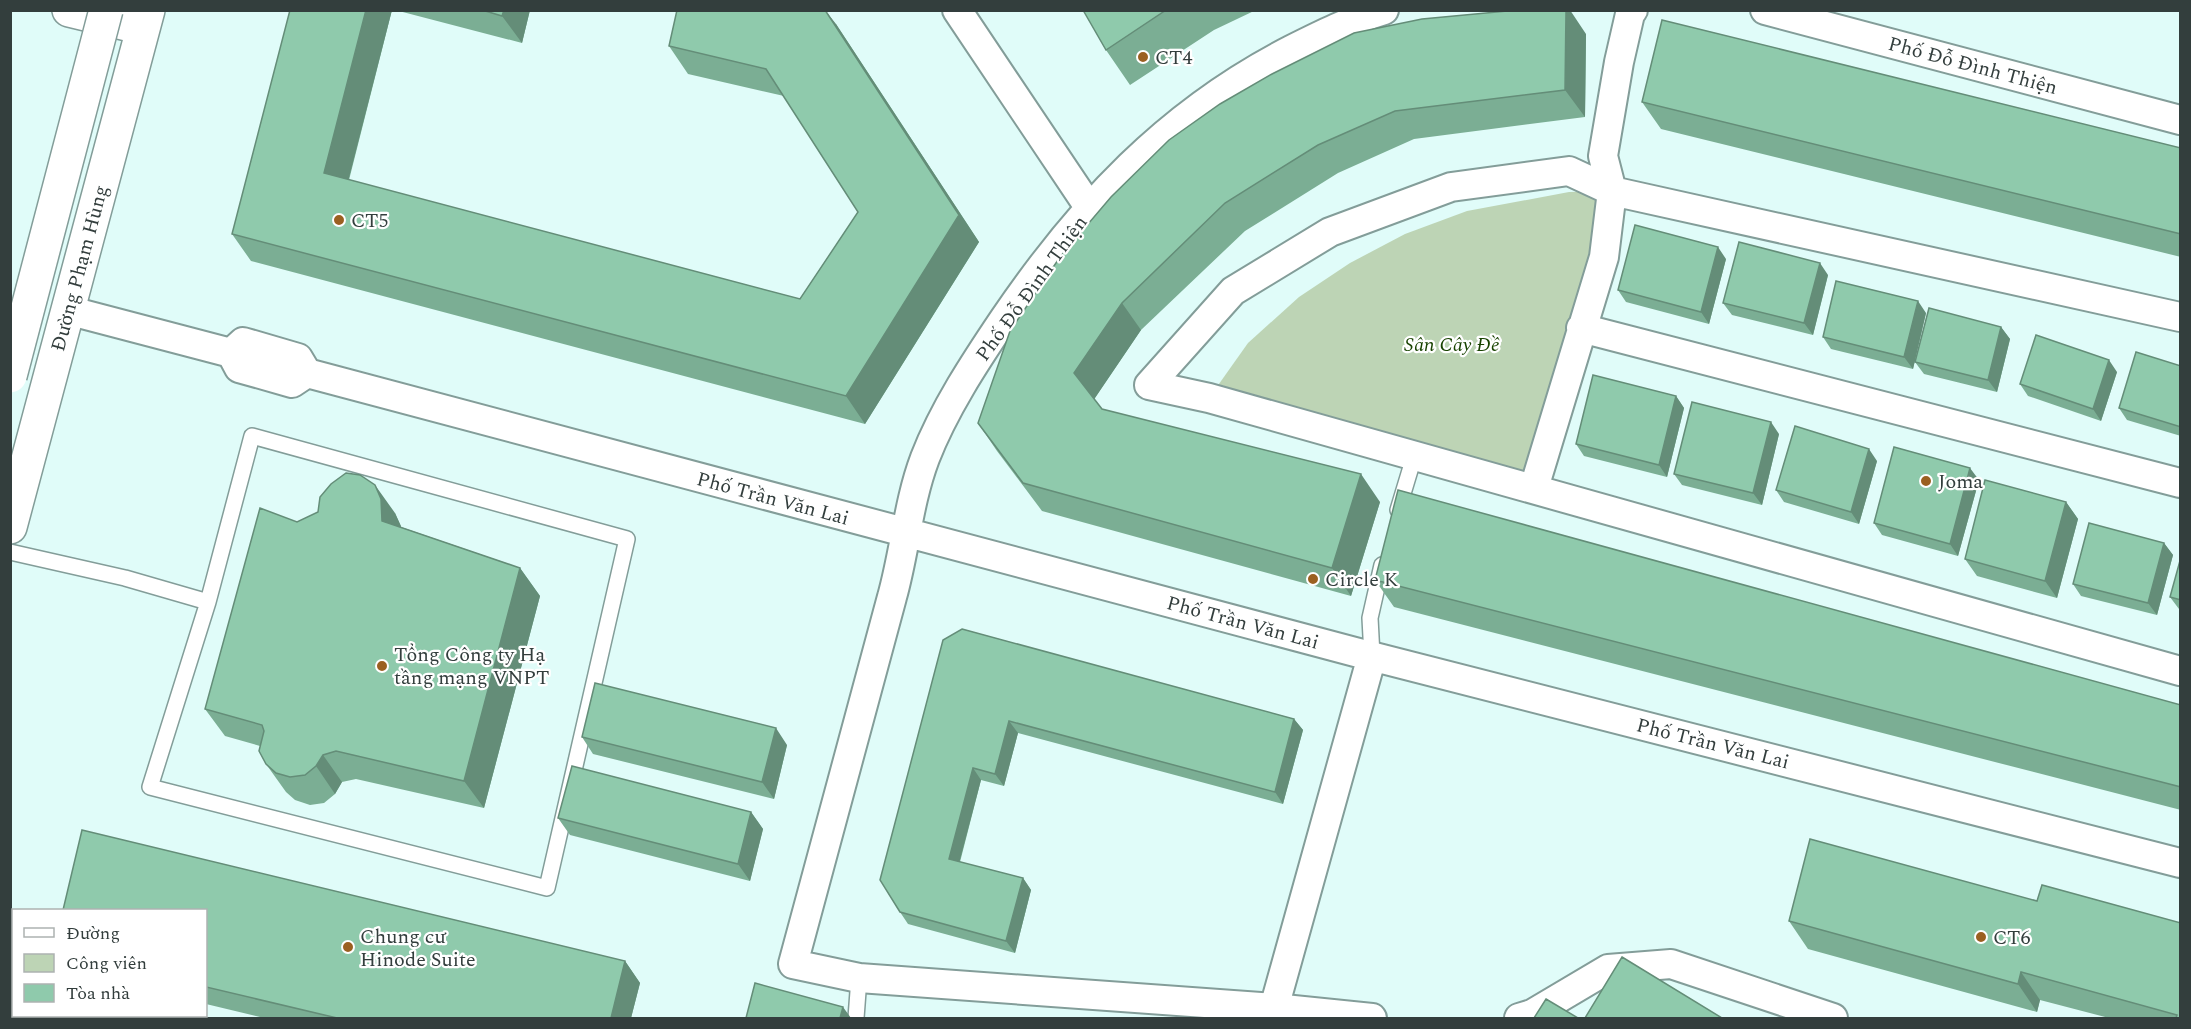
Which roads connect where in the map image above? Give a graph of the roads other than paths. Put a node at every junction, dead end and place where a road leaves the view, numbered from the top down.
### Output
1 (69, 10) edge
2 (106, 10) edge
3 (957, 10) edge
4 (1384, 10) edge
5 (1633, 10) edge
6 (1765, 10) edge
7 (145, 19) edge
8 (2181, 120) edge
9 (1612, 191) junction
10 (1089, 207) junction
11 (67, 310) junction
12 (2181, 317) edge
13 (1581, 328) junction
14 (10, 376) edge
15 (1414, 457) junction
16 (2181, 483) edge
17 (1534, 488) junction
18 (1394, 523) edge
19 (10, 526) edge
20 (905, 533) junction
21 (1388, 545) edge
22 (10, 552) edge
23 (208, 602) junction
24 (1372, 656) junction
25 (2181, 671) edge
26 (2181, 863) edge
27 (860, 978) junction
28 (1274, 1008) junction
29 (856, 1018) edge
30 (1372, 1018) edge
31 (1519, 1018) edge
32 (1833, 1018) edge

1 - 7 main road
2 - 14 main road, bridge
3 - 10 street
4 - 10 street, Phố Đỗ Đình Thiện
5 - 9 street
6 - 8 street, Phố Đỗ Đình Thiện
7 - 11 main road, Đường Phạm Hùng
9 - 12 street
9 - 13 street
9 - 15 street
10 - 20 street, Phố Đỗ Đình Thiện
11 - 19 main road, Đường Phạm Hùng
11 - 20 street, Phố Trần Văn Lai
13 - 16 street
13 - 17 street
15 - 17 street
15 - 18 lane
17 - 25 street
20 - 24 street, Phố Trần Văn Lai
20 - 27 street, Phố Đỗ Đình Thiện
21 - 24 lane
22 - 23 lane
23 - 23 lane
24 - 26 street, Phố Trần Văn Lai
24 - 28 street
27 - 28 street
27 - 29 lane
28 - 30 street
31 - 32 street

